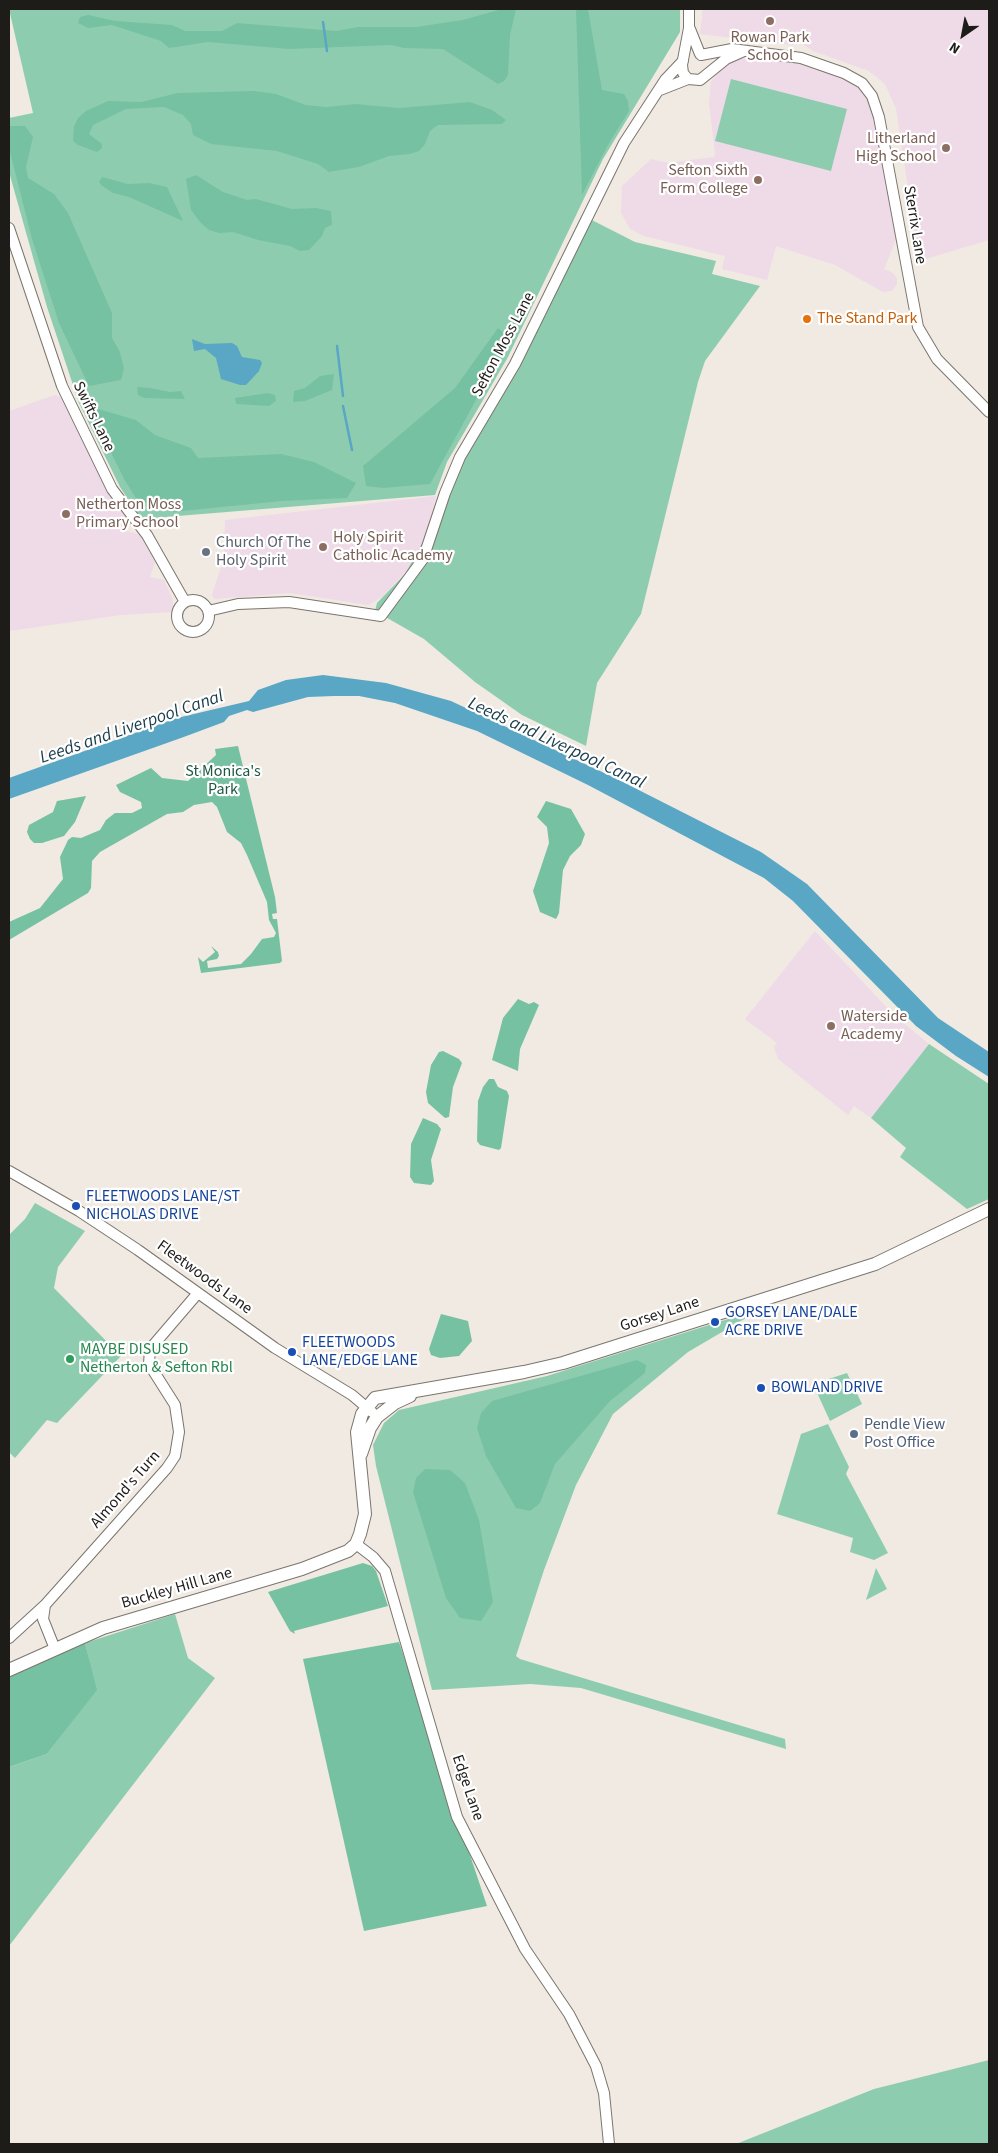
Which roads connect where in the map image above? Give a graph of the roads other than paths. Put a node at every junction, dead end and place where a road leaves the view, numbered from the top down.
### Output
1 (689, 9) edge
2 (689, 28) junction
3 (744, 51) junction
4 (701, 55) junction
5 (683, 61) junction
6 (708, 74) junction
7 (688, 79) junction
8 (660, 90) junction
9 (9, 228) edge
10 (989, 412) edge
11 (185, 602) junction
12 (208, 611) junction
13 (9, 1171) edge
14 (989, 1209) edge
15 (198, 1293) junction
16 (417, 1392) junction
17 (367, 1406) junction
18 (377, 1417) junction
19 (359, 1460) junction
20 (356, 1544) junction
21 (45, 1605) junction
22 (9, 1638) edge
23 (55, 1649) junction
24 (9, 1670) edge
25 (609, 2144) edge

1 - 2 street
2 - 4 street
2 - 5 street
3 - 4 street, Sterrix Lane
3 - 6 street
3 - 10 street, Sterrix Lane
4 - 5 street
4 - 6 street
5 - 7 street
5 - 8 street, Sefton Moss Lane
6 - 7 street
7 - 8 street
8 - 12 street, Sefton Moss Lane
9 - 11 street, Swifts Lane
11 - 12 street
11 - 12 street
13 - 15 street, Fleetwoods Lane
14 - 16 main road, Gorsey Lane
15 - 17 street, Fleetwoods Lane
15 - 21 street, Almond's Turn
16 - 17 main road, Gorsey Lane
16 - 18 main road, Gorsey Lane
17 - 18 street, Fleetwoods Lane
17 - 19 main road
18 - 19 main road
19 - 20 main road
20 - 23 main road, Buckley Hill Lane
20 - 25 street, Edge Lane
21 - 22 street, Almond's Turn
21 - 23 street
23 - 24 main road, Buckley Hill Lane

